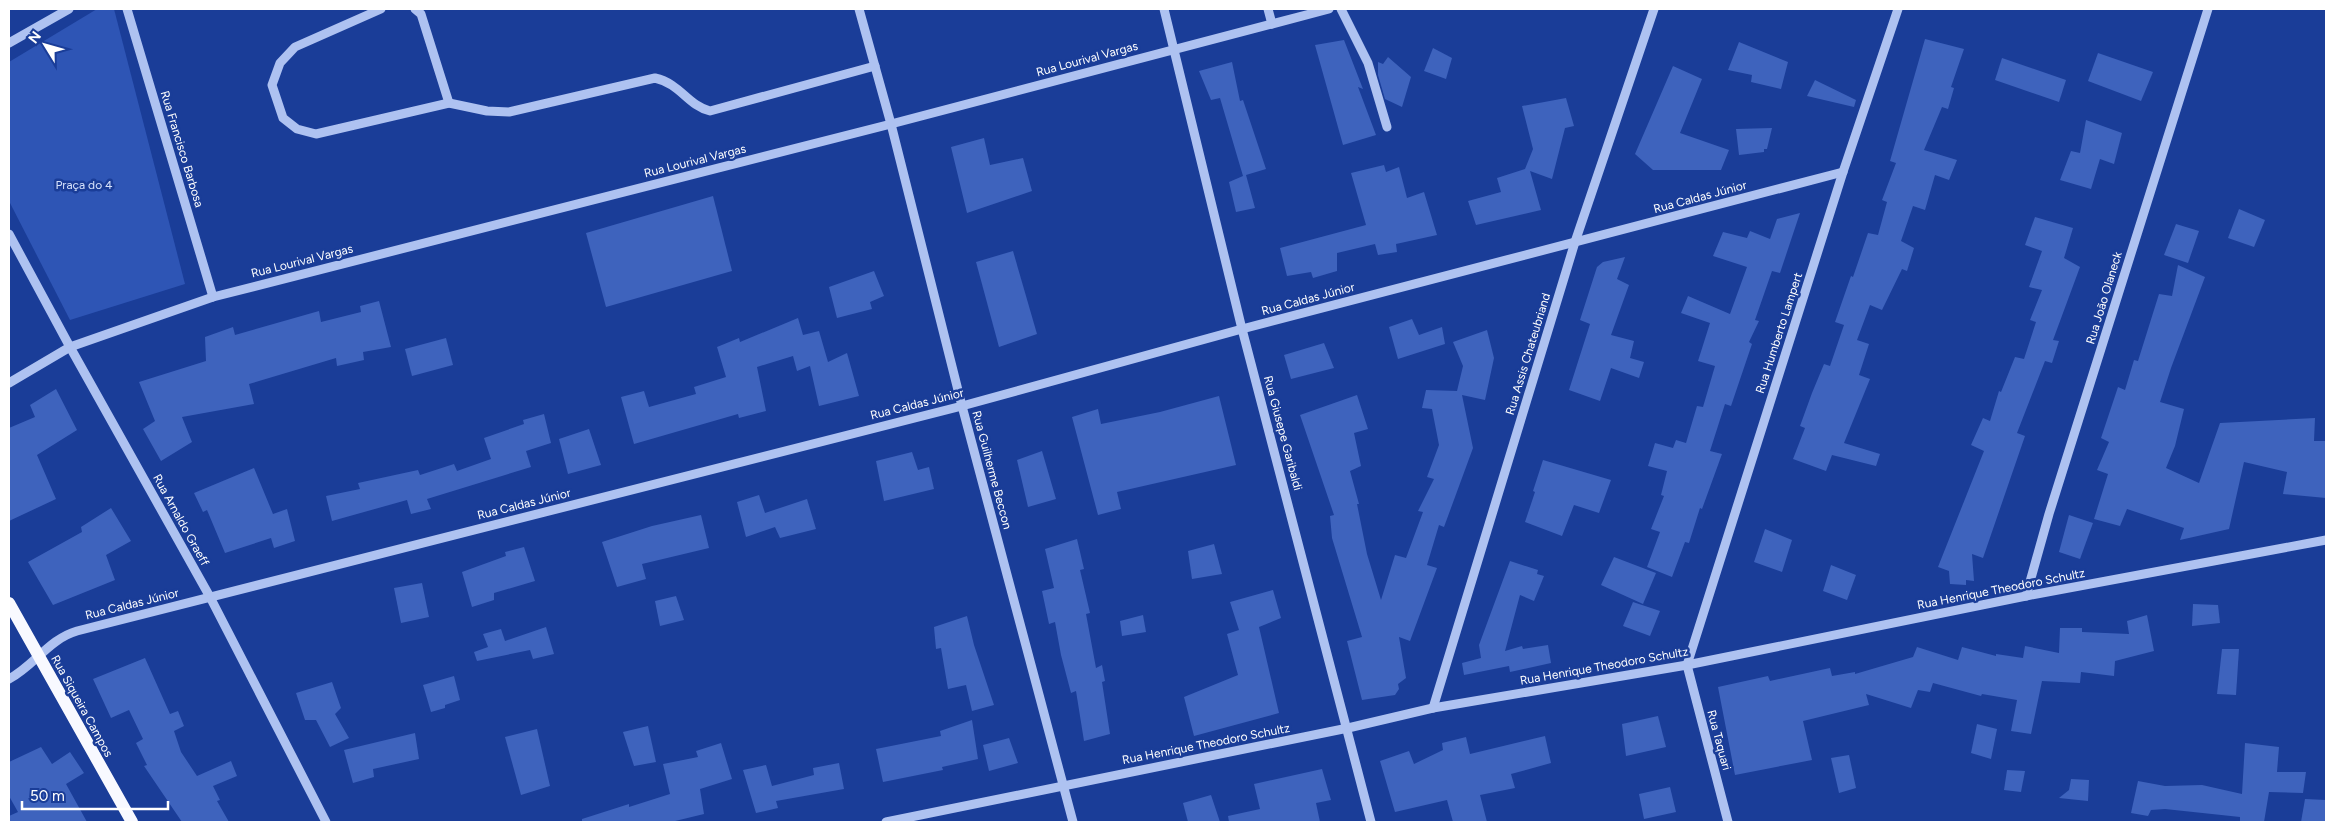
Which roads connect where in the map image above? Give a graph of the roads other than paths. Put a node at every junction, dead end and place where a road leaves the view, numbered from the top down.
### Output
1 (69, 9) edge
2 (127, 9) edge
3 (381, 9) edge
4 (415, 9) edge
5 (860, 9) edge
6 (1164, 9) edge
7 (1268, 9) edge
8 (1329, 9) edge
9 (1341, 9) edge
10 (1654, 9) edge
11 (1898, 9) edge
12 (2208, 9) edge
13 (1272, 24) junction
14 (9, 43) edge
15 (1174, 49) junction
16 (875, 66) junction
17 (449, 103) junction
18 (891, 124) junction
19 (1387, 127) dead end
20 (1844, 172) junction
21 (9, 234) edge
22 (1575, 242) junction
23 (213, 296) junction
24 (1242, 328) junction
25 (70, 347) junction
26 (9, 383) edge
27 (962, 406) junction
28 (2326, 540) edge
29 (2026, 596) junction
30 (210, 597) junction
31 (9, 603) edge
32 (39, 657) junction
33 (1687, 665) junction
34 (9, 680) edge
35 (1433, 708) junction
36 (1348, 728) junction
37 (1064, 786) junction
38 (132, 822) edge
39 (326, 822) edge
40 (886, 822) edge
41 (1073, 822) edge
42 (1371, 822) edge
43 (1728, 822) edge

1 - 14 street
2 - 23 street, Rua Francisco Barbosa
3 - 17 street
4 - 17 street
5 - 16 street, Rua Guilherme Beccon
6 - 15 street, Rua Giusepe Garibaldi
7 - 13 street
8 - 13 street, Rua Lourival Vargas
9 - 19 street
10 - 22 street, Rua Assis Chateubriand
11 - 20 street, Rua Humberto Lampert
12 - 29 street, Rua João Olaneck
13 - 15 street, Rua Lourival Vargas
15 - 18 street, Rua Lourival Vargas
15 - 24 street, Rua Giusepe Garibaldi
16 - 17 street
16 - 18 street, Rua Guilherme Beccon
18 - 23 street, Rua Lourival Vargas
18 - 27 street, Rua Guilherme Beccon
20 - 22 street, Rua Caldas Júnior
20 - 33 street, Rua Humberto Lampert
21 - 25 street, Rua Arnaldo Graeff
22 - 24 street, Rua Caldas Júnior
22 - 35 street, Rua Assis Chateubriand
23 - 25 street, Rua Lourival Vargas
24 - 27 street, Rua Caldas Júnior
24 - 36 street, Rua Giusepe Garibaldi
25 - 26 street, Rua Lourival Vargas
25 - 30 street, Rua Arnaldo Graeff
27 - 30 street, Rua Caldas Júnior
27 - 37 street, Rua Guilherme Beccon
28 - 29 street, Rua Henrique Theodoro Schultz
29 - 33 street, Rua Henrique Theodoro Schultz
30 - 32 street, Rua Caldas Júnior
30 - 39 street, Rua Arnaldo Graeff
31 - 32 main road, Rua Siqueira Campos
32 - 34 street, Rua Caldas Júnior
32 - 38 main road, Rua Siqueira Campos
33 - 35 street, Rua Henrique Theodoro Schultz
33 - 43 street, Rua Taquari
35 - 36 street, Rua Henrique Theodoro Schultz
36 - 37 street, Rua Henrique Theodoro Schultz
36 - 42 street, Rua Giusepe Garibaldi
37 - 40 street, Rua Henrique Theodoro Schultz
37 - 41 street, Rua Guilherme Beccon

